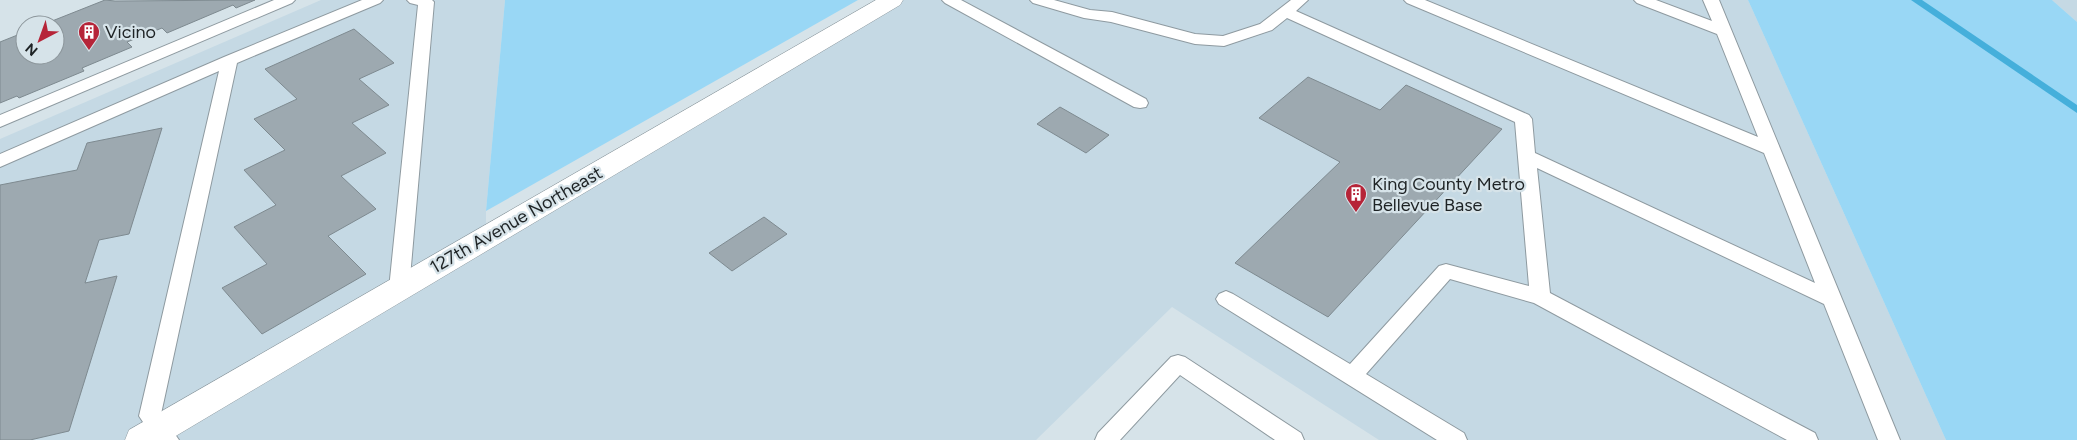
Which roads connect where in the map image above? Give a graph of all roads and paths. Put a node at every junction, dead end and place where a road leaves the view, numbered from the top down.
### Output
1 (287, 0) edge
2 (375, 0) edge
3 (415, 0) edge
4 (892, 0) edge
5 (950, 0) edge
6 (1038, 0) edge
7 (1103, 0) edge
8 (1300, 0) edge
9 (1412, 0) edge
10 (1642, 0) edge
11 (1711, 0) edge
12 (1286, 12) junction
13 (1094, 15) junction
14 (1723, 31) junction
15 (230, 60) junction
16 (1140, 103) dead end
17 (0, 121) edge
18 (1770, 149) junction
19 (1527, 156) junction
20 (0, 161) edge
21 (399, 289) junction
22 (1540, 297) junction
23 (1830, 298) junction
24 (1226, 299) dead end
25 (1352, 376) junction
26 (156, 436) edge
27 (1106, 440) edge
28 (1293, 440) edge
29 (1456, 440) edge
30 (1807, 440) edge
31 (1889, 440) edge

1 - 17 lane
2 - 15 lane
3 - 21 lane
4 - 21 street, 127th Avenue Northeast
5 - 16 lane
6 - 13 lane
7 - 13 lane
8 - 12 lane
9 - 18 lane
10 - 14 lane
11 - 14 lane
12 - 13 lane
12 - 19 lane
14 - 18 lane
15 - 20 lane
15 - 26 lane
18 - 23 lane
19 - 22 lane
19 - 23 lane
21 - 26 street, 127th Avenue Northeast
22 - 25 lane
22 - 30 lane
23 - 31 lane
24 - 25 lane
25 - 29 lane
27 - 28 lane

